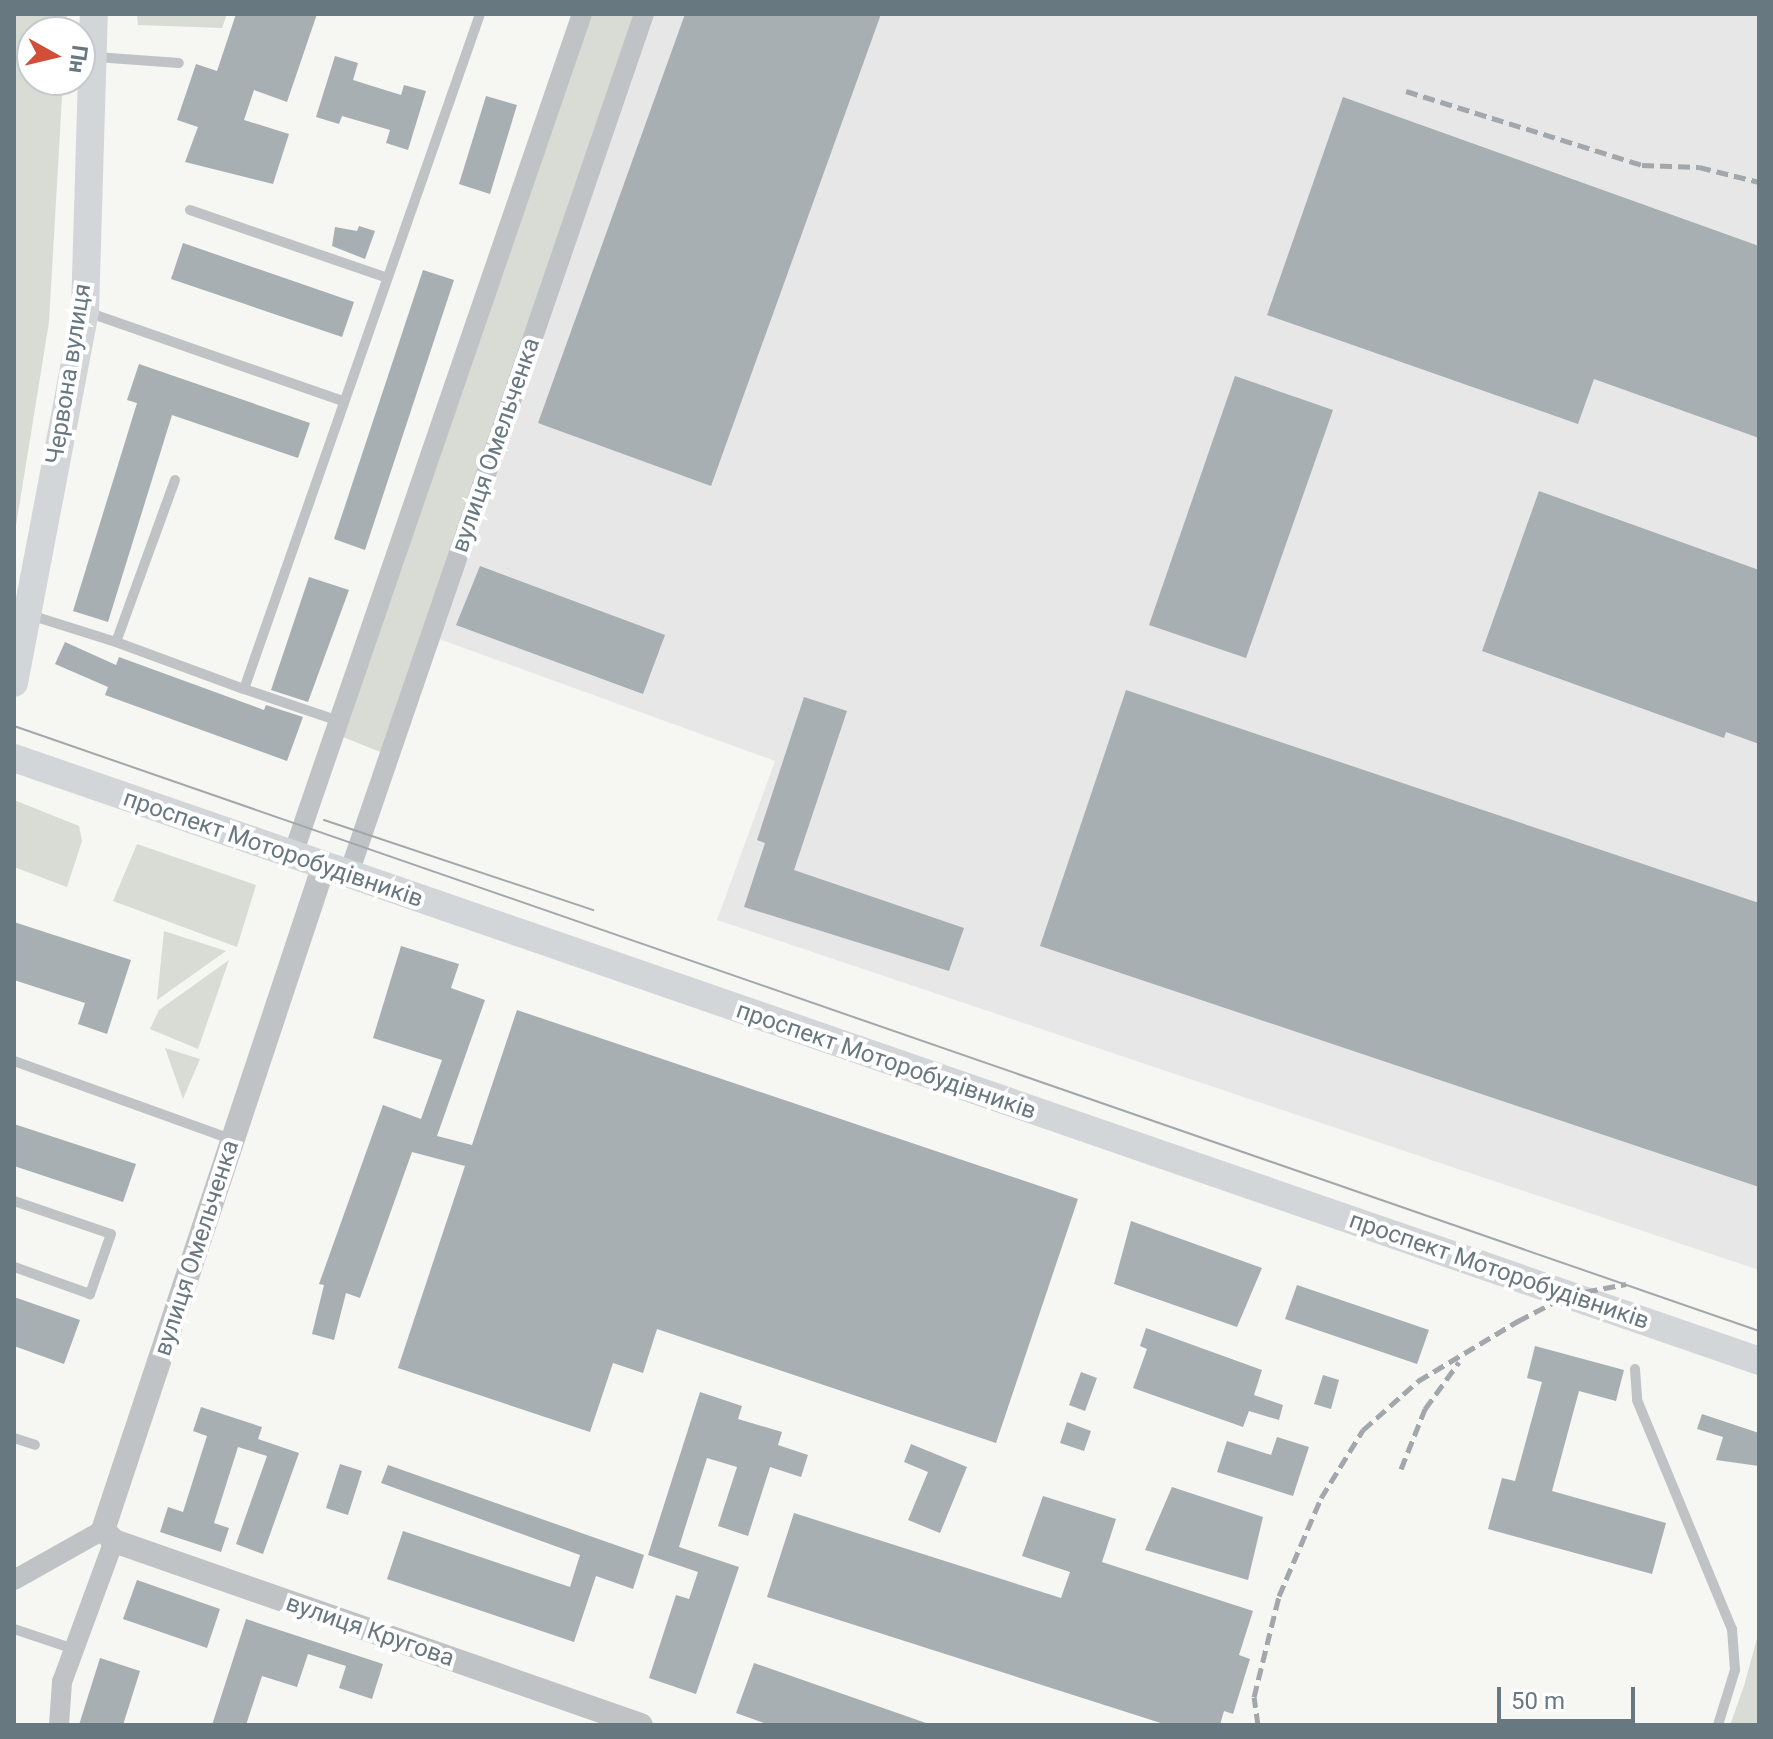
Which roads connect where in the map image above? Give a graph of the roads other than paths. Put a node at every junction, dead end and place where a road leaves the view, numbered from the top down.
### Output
1 (480, 14) edge
2 (582, 14) edge
3 (644, 14) edge
4 (96, 57) edge
5 (179, 63) dead end
6 (93, 96) edge
7 (190, 210) dead end
8 (385, 277) junction
9 (85, 311) junction
10 (342, 401) junction
11 (175, 480) dead end
12 (26, 614) junction
13 (116, 642) junction
14 (14, 683) edge
15 (244, 689) junction
16 (336, 720) junction
17 (14, 758) edge
18 (292, 857) junction
19 (336, 872) junction
20 (14, 1061) edge
21 (234, 1140) junction
22 (14, 1201) edge
23 (14, 1267) edge
24 (1759, 1361) edge
25 (1635, 1369) dead end
26 (14, 1438) edge
27 (35, 1445) dead end
28 (108, 1535) junction
29 (14, 1580) edge
30 (14, 1629) edge
31 (74, 1649) junction
32 (59, 1725) edge
33 (641, 1725) edge
34 (1718, 1725) edge

1 - 8 lane
2 - 16 street
3 - 19 street, вулиця Омельченка
4 - 5 lane
6 - 9 main road, Червона вулиця
7 - 8 lane
8 - 10 lane
9 - 10 lane
9 - 12 main road, Червона вулиця
10 - 15 lane
11 - 13 lane
12 - 13 lane
12 - 14 main road, Червона вулиця
13 - 15 lane
15 - 16 lane
16 - 18 street
17 - 18 main road, проспект Моторобудівників
18 - 19 main road, проспект Моторобудівників
19 - 21 street, вулиця Омельченка
19 - 24 main road, проспект Моторобудівників
20 - 21 lane
21 - 28 street, вулиця Омельченка
22 - 23 lane
25 - 34 lane
26 - 27 lane
28 - 29 street
28 - 31 street
28 - 33 street, вулиця Кругова
30 - 31 lane
31 - 32 street

